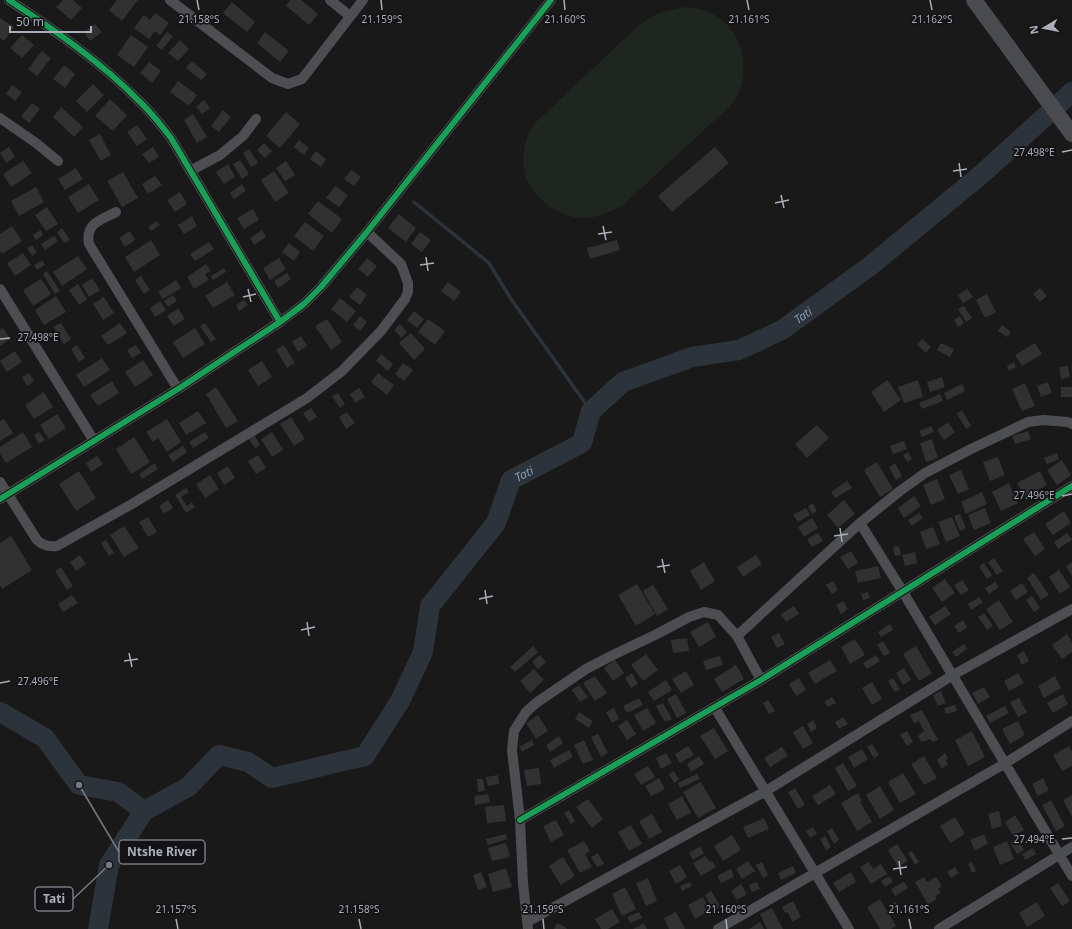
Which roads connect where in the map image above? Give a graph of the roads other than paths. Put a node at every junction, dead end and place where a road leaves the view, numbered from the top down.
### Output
1 (9, 0) edge
2 (170, 0) edge
3 (330, 0) edge
4 (363, 0) edge
5 (551, 0) edge
6 (974, 0) edge
7 (350, 16) junction
8 (0, 118) edge
9 (256, 120) dead end
10 (1072, 134) edge
11 (58, 161) dead end
12 (190, 171) junction
13 (116, 212) dead end
14 (367, 232) junction
15 (0, 289) edge
16 (280, 322) junction
17 (178, 389) junction
18 (1072, 424) edge
19 (94, 441) junction
20 (0, 482) edge
21 (1072, 486) edge
22 (4, 497) edge
23 (860, 523) junction
24 (904, 592) junction
25 (1072, 609) edge
26 (737, 636) junction
27 (953, 676) junction
28 (761, 680) junction
29 (715, 708) junction
30 (1072, 721) edge
31 (1004, 764) junction
32 (766, 791) junction
33 (520, 820) junction
34 (1072, 847) edge
35 (1060, 854) junction
36 (815, 873) junction
37 (1072, 876) edge
38 (528, 926) edge
39 (718, 929) edge
40 (849, 929) edge
41 (940, 929) edge

1 - 12 street
2 - 7 street
3 - 7 street
4 - 7 street
5 - 14 street
6 - 10 main road
8 - 11 street
9 - 12 street
12 - 16 street
13 - 17 street
14 - 16 street
14 - 22 street
15 - 19 street
16 - 17 street
17 - 19 street
18 - 23 street
19 - 22 street
20 - 22 street
21 - 24 street
23 - 24 street
23 - 26 street
24 - 27 street
24 - 28 street
25 - 27 street
26 - 28 street
26 - 33 street
27 - 31 street
27 - 32 street
28 - 29 street
29 - 32 street
29 - 33 street
30 - 31 street
31 - 35 street
31 - 36 street
32 - 36 street
32 - 38 street
33 - 38 street
34 - 35 street
35 - 37 street
35 - 41 street
36 - 39 street
36 - 40 street

